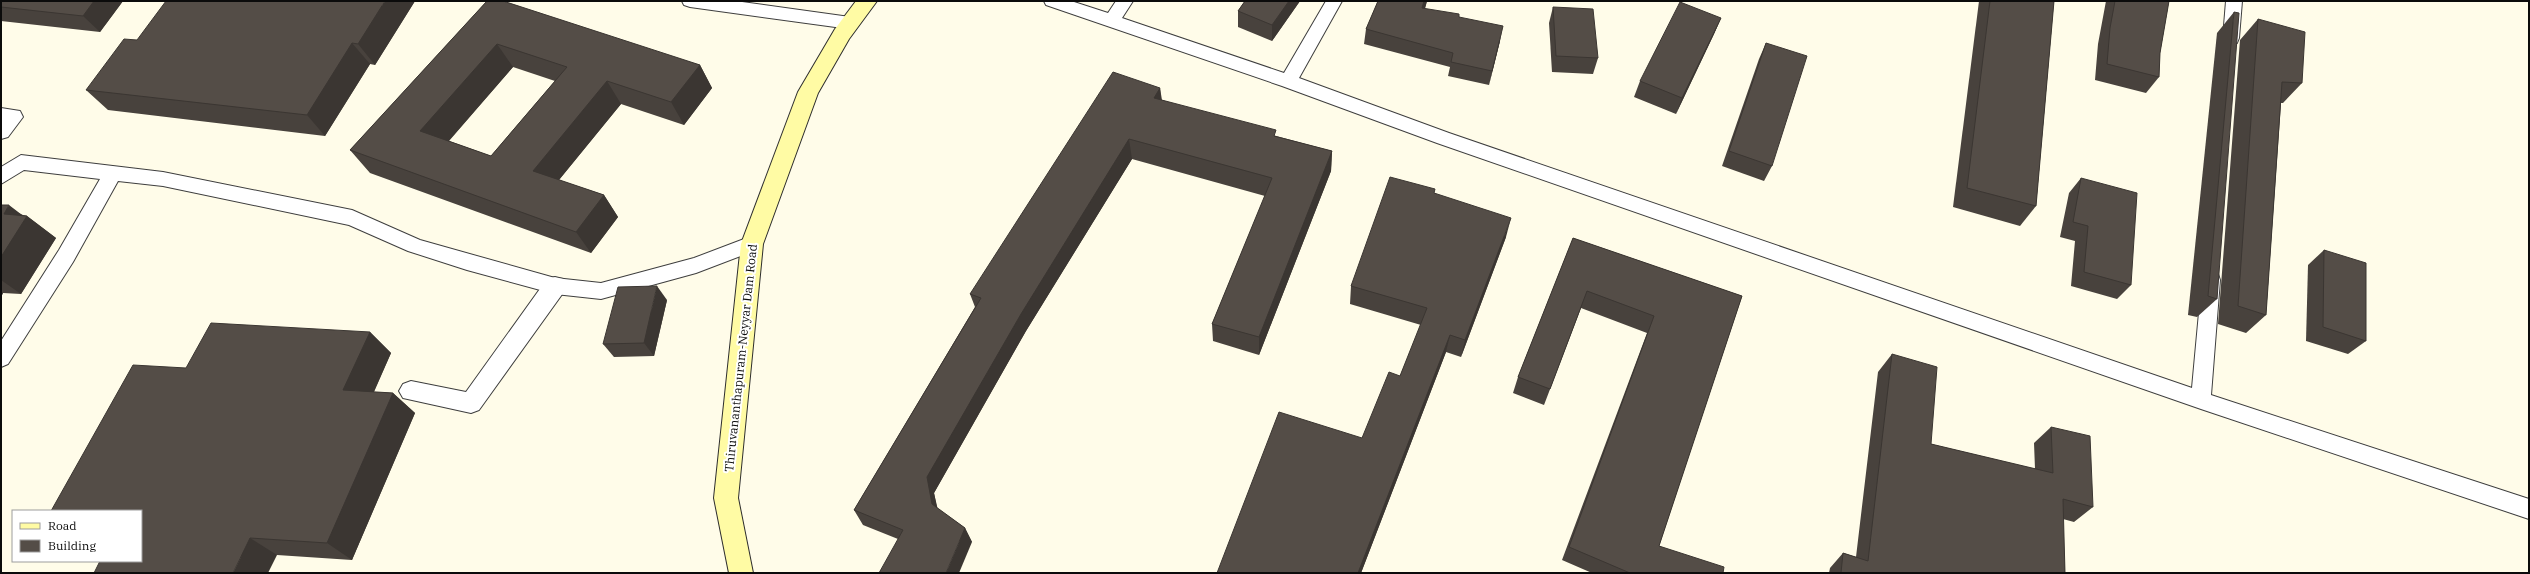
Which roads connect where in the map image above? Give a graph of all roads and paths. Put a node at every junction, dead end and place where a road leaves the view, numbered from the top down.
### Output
1 (690, 1) edge
2 (867, 1) edge
3 (1052, 1) edge
4 (1125, 1) edge
5 (1334, 1) edge
6 (2234, 1) edge
7 (1111, 22) junction
8 (850, 23) junction
9 (2230, 56) edge
10 (1288, 81) junction
11 (1, 116) edge
12 (1, 131) edge
13 (113, 173) junction
14 (1, 177) edge
15 (752, 244) junction
16 (2213, 259) edge
17 (555, 286) junction
18 (1, 358) edge
19 (410, 391) dead end
20 (2201, 400) junction
21 (2529, 509) edge
22 (741, 573) edge

1 - 8 lane
2 - 8 main road, Thiruvananthapuram-Neyyar Dam Road
3 - 7 lane
4 - 7 lane
5 - 10 lane
6 - 9 lane
7 - 10 lane
8 - 15 main road, Thiruvananthapuram-Neyyar Dam Road
10 - 20 lane
11 - 12 street
13 - 14 lane
13 - 17 lane
13 - 18 lane
15 - 17 lane
15 - 22 main road, Thiruvananthapuram-Neyyar Dam Road
16 - 20 lane
17 - 19 street
20 - 21 lane

